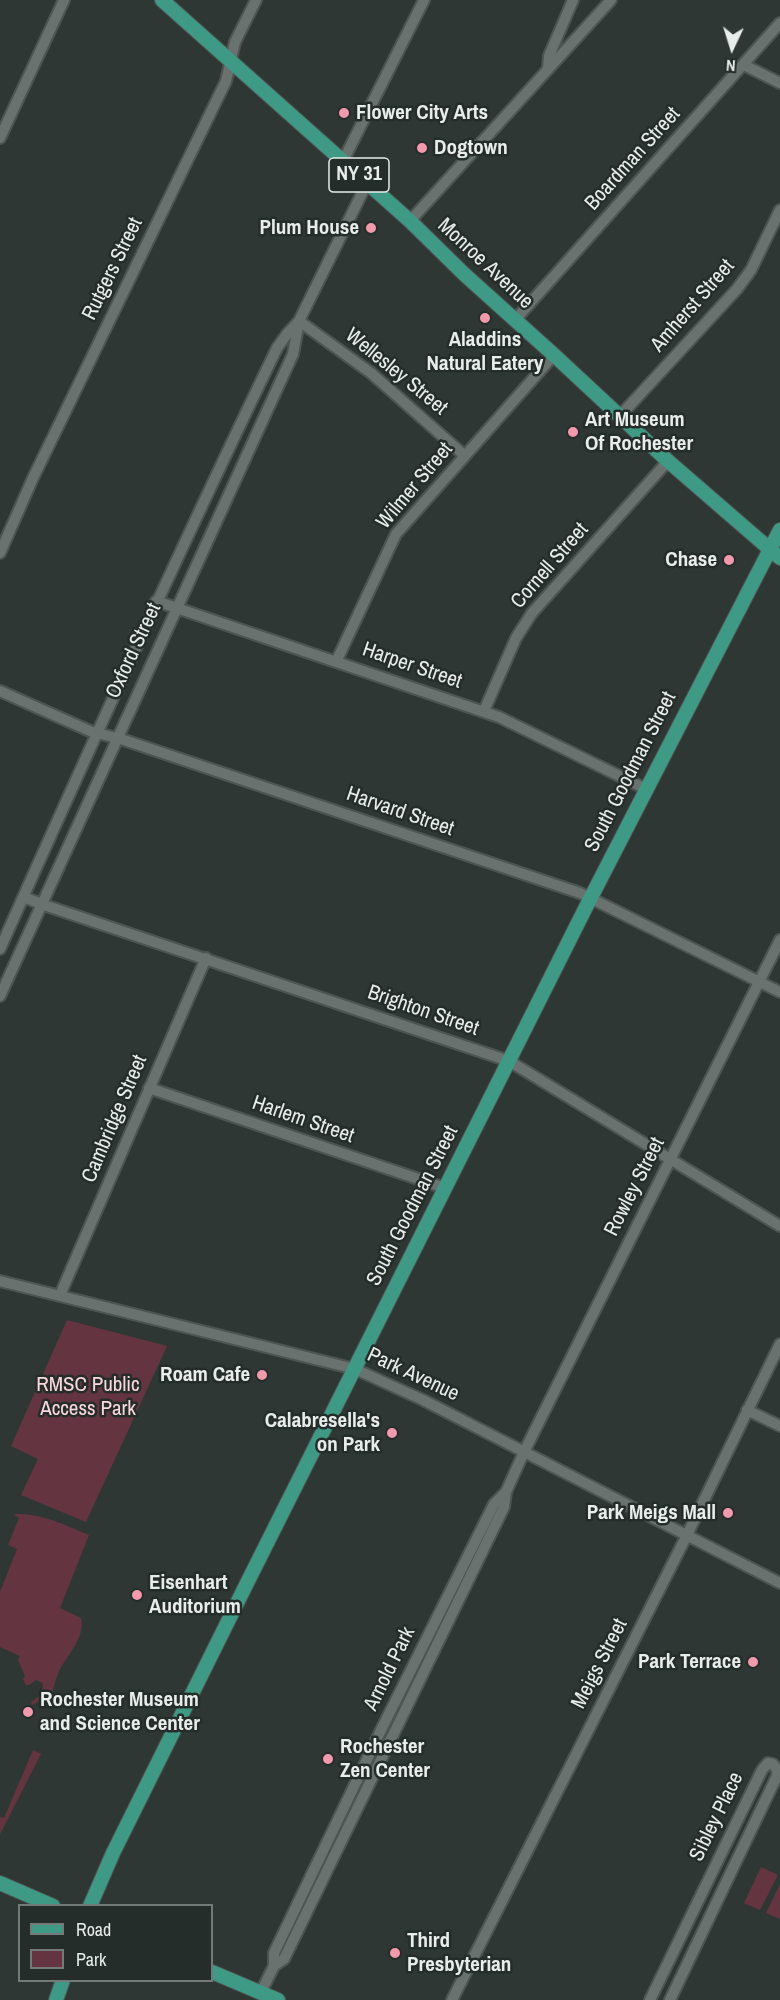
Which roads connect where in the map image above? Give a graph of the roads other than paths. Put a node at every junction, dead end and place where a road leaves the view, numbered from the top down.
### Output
1 (64, 0) edge
2 (162, 0) edge
3 (256, 0) edge
4 (424, 0) edge
5 (573, 0) edge
6 (611, 0) edge
7 (780, 23) edge
8 (230, 63) junction
9 (744, 65) junction
10 (548, 68) junction
11 (780, 83) edge
12 (0, 138) edge
13 (343, 161) junction
14 (367, 183) junction
15 (780, 210) edge
16 (410, 221) junction
17 (515, 320) junction
18 (299, 321) junction
19 (554, 355) junction
20 (620, 416) junction
21 (465, 456) junction
22 (668, 461) junction
23 (780, 530) edge
24 (0, 553) edge
25 (775, 553) edge
26 (156, 601) junction
27 (176, 608) junction
28 (336, 662) junction
29 (0, 691) edge
30 (484, 711) junction
31 (97, 733) junction
32 (116, 738) junction
33 (646, 789) junction
34 (23, 897) junction
35 (590, 898) junction
36 (42, 904) junction
37 (780, 940) edge
38 (0, 949) edge
39 (206, 958) junction
40 (759, 981) junction
41 (780, 992) edge
42 (0, 996) edge
43 (509, 1061) junction
44 (149, 1089) junction
45 (671, 1158) junction
46 (445, 1188) junction
47 (780, 1226) edge
48 (1, 1284) edge
49 (60, 1295) junction
50 (780, 1344) edge
51 (355, 1369) junction
52 (747, 1410) junction
53 (780, 1426) edge
54 (524, 1452) junction
55 (687, 1535) junction
56 (780, 1583) edge
57 (0, 1883) edge
58 (51, 1904) edge
59 (90, 1904) edge
60 (213, 1972) edge
61 (62, 1982) edge
62 (261, 1992) junction
63 (56, 2000) edge
64 (278, 2000) edge
65 (452, 2000) edge
66 (650, 2000) edge
67 (670, 2000) edge

1 - 12 street
2 - 8 main road, Monroe Avenue / NY 31
3 - 8 street, Rutgers Street
4 - 13 street
5 - 10 street
6 - 10 street
7 - 9 street, Boardman Street
8 - 13 main road, Monroe Avenue / NY 31
8 - 24 street, Rutgers Street
9 - 11 street
9 - 17 street, Boardman Street
10 - 16 street
13 - 14 main road, Monroe Avenue / NY 31
14 - 16 main road, Monroe Avenue / NY 31
14 - 18 street, Oxford Street
15 - 20 street, Amherst Street
16 - 17 main road, Monroe Avenue / NY 31
17 - 19 main road, Monroe Avenue / NY 31
18 - 21 street, Wellesley Street
18 - 26 street, Oxford Street
18 - 27 street, Oxford Street
19 - 20 main road, Monroe Avenue / NY 31
19 - 21 street, Wilmer Street
20 - 22 main road, Monroe Avenue / NY 31
21 - 28 street, Wilmer Street
22 - 25 main road, Monroe Avenue / NY 31
22 - 30 street, Cornell Street
23 - 25 main road, South Goodman Street
25 - 33 main road, South Goodman Street
26 - 27 street, Harper Street
26 - 31 street, Oxford Street
27 - 28 street, Harper Street
27 - 32 street, Oxford Street
28 - 30 street, Harper Street
29 - 31 street, Harvard Street
30 - 33 street, Harper Street
31 - 32 street, Harvard Street
31 - 34 street, Oxford Street
32 - 35 street, Harvard Street
32 - 36 street, Oxford Street
33 - 35 main road, South Goodman Street
34 - 36 street, Brighton Street
34 - 38 street, Oxford Street
35 - 40 street, Harvard Street
35 - 43 main road, South Goodman Street
36 - 39 street, Brighton Street
36 - 42 street, Oxford Street
37 - 40 street, Rowley Street
39 - 43 street, Brighton Street
39 - 44 street, Cambridge Street
40 - 41 street, Harvard Street
40 - 45 street, Rowley Street
43 - 45 street, Brighton Street
43 - 46 main road, South Goodman Street
44 - 46 street, Harlem Street
44 - 49 street, Cambridge Street
45 - 47 street, Brighton Street
45 - 54 street, Rowley Street
46 - 51 main road, South Goodman Street
48 - 49 street, Park Avenue
49 - 51 street, Park Avenue
50 - 52 street, Meigs Street
51 - 54 street, Park Avenue
51 - 59 main road, South Goodman Street
52 - 53 street
52 - 55 street, Meigs Street
54 - 55 street, Park Avenue
54 - 62 street, Arnold Park
55 - 56 street, Park Avenue
55 - 65 street, Meigs Street
57 - 58 main road
60 - 62 main road
61 - 63 main road
62 - 64 main road
66 - 67 street, Sibley Place

